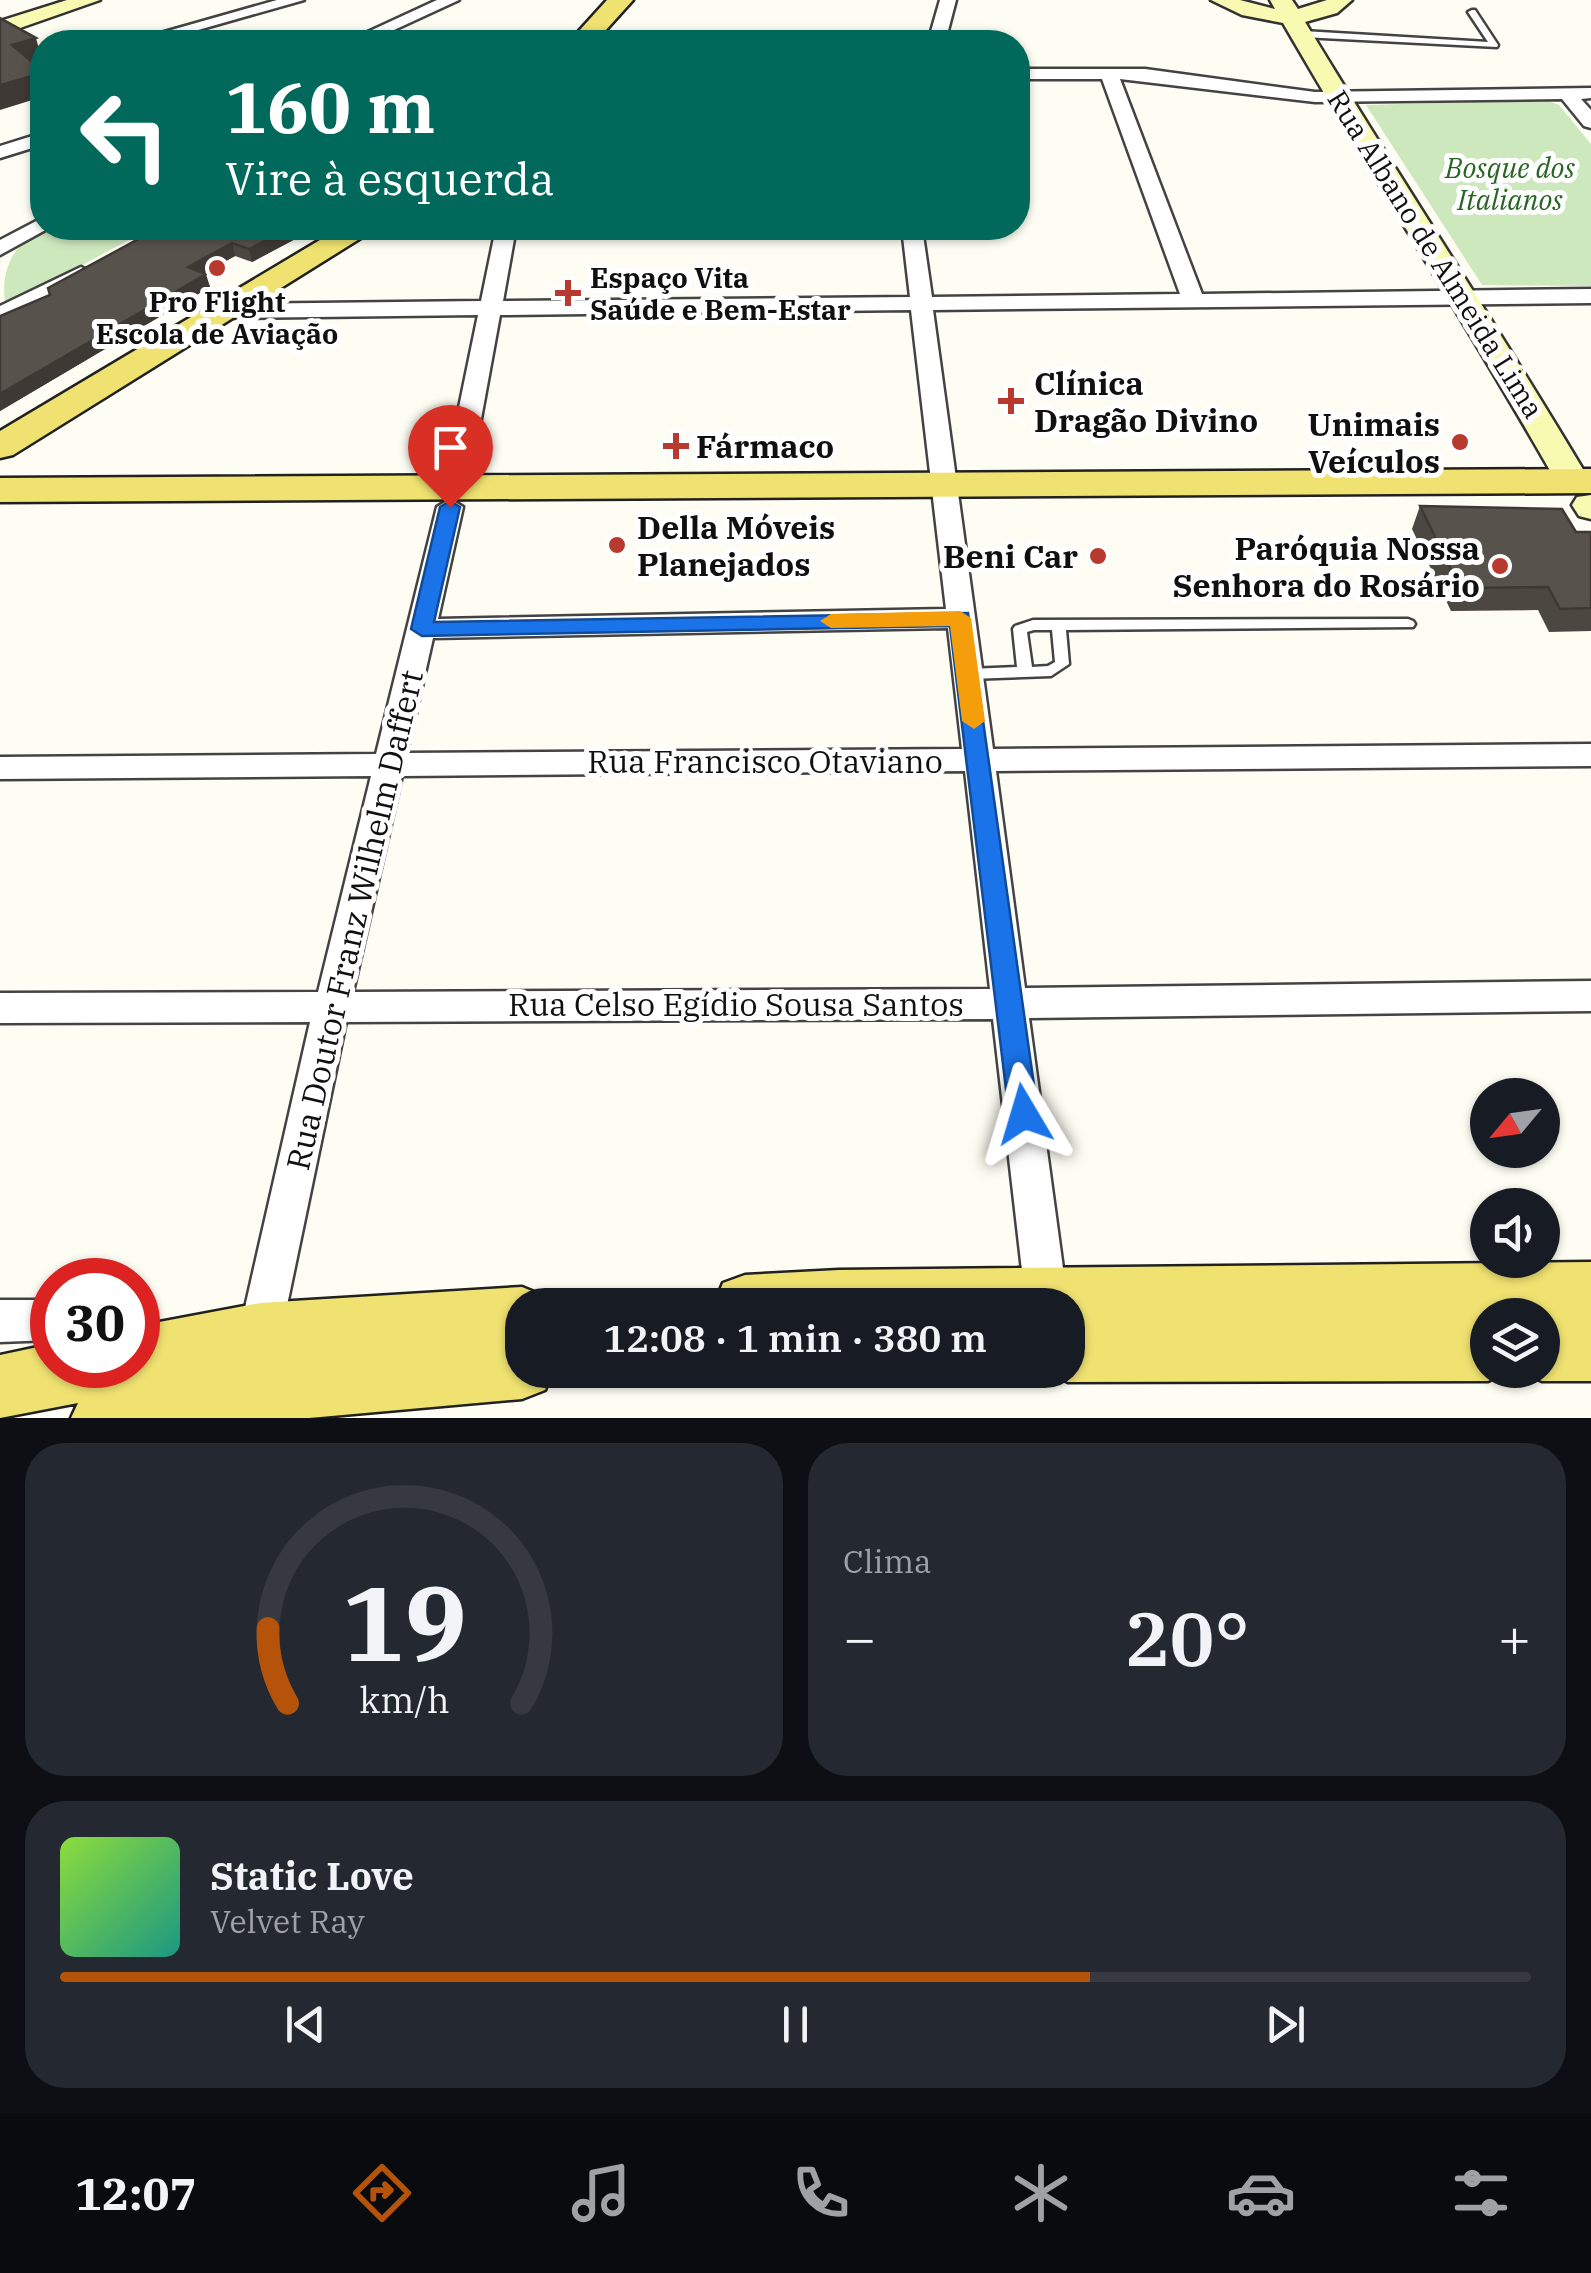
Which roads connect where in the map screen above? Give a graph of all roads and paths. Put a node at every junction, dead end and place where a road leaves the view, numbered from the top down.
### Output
1 (88, 0) edge
2 (296, 0) edge
3 (451, 0) edge
4 (621, 0) edge
5 (948, 0) edge
6 (1222, 0) edge
7 (1341, 0) edge
8 (1472, 12) dead end
9 (1292, 17) edge
10 (0, 28) edge
11 (183, 30) edge
12 (382, 30) edge
13 (592, 30) edge
14 (936, 30) edge
15 (1109, 73) junction
16 (1030, 74) edge
17 (1566, 93) junction
18 (1591, 93) edge
19 (1340, 97) junction
20 (1591, 122) edge
21 (30, 143) edge
22 (0, 152) edge
23 (30, 231) edge
24 (341, 240) edge
25 (504, 240) edge
26 (913, 240) edge
27 (0, 249) edge
28 (110, 258) edge
29 (1591, 296) edge
30 (1466, 297) junction
31 (1193, 299) junction
32 (921, 303) junction
33 (491, 306) junction
34 (222, 310) junction
35 (2, 313) edge
36 (10, 440) edge
37 (0, 490) edge
38 (46, 490) junction
39 (1587, 496) edge
40 (945, 497) junction
41 (452, 498) junction
42 (0, 508) edge
43 (960, 618) junction
44 (1408, 624) dead end
45 (1059, 625) junction
46 (422, 629) junction
47 (1025, 672) junction
48 (969, 674) junction
49 (1591, 755) edge
50 (978, 760) junction
51 (392, 764) junction
52 (0, 768) edge
53 (1591, 996) edge
54 (1010, 1003) junction
55 (332, 1006) junction
56 (0, 1008) edge
57 (1049, 1288) edge
58 (1591, 1292) edge
59 (1085, 1316) edge
60 (505, 1319) edge
61 (1085, 1319) edge
62 (30, 1320) edge
63 (0, 1321) edge
64 (260, 1334) junction
65 (1470, 1348) edge
66 (1591, 1348) edge
67 (1560, 1349) edge
68 (160, 1354) edge
69 (505, 1368) edge
70 (30, 1381) edge
71 (0, 1387) edge
72 (104, 1418) edge

1 - 10 street
2 - 11 street
3 - 12 street
4 - 13 main road
5 - 14 street
6 - 9 street
7 - 9 street
8 - 9 lane
9 - 19 street, Rua Albano de Almeida Lima
15 - 16 street
15 - 19 street
15 - 31 street
17 - 18 street
17 - 19 street
17 - 20 street
19 - 30 street, Rua Albano de Almeida Lima
21 - 22 street
23 - 27 street
24 - 34 main road
25 - 33 street, Rua Doutor Franz Wilhelm Daffert
26 - 32 street
28 - 35 street
29 - 30 street
30 - 31 street
30 - 39 street, Rua Albano de Almeida Lima
31 - 32 street
32 - 33 street
32 - 40 street
33 - 34 street
33 - 41 street, Rua Doutor Franz Wilhelm Daffert
34 - 36 main road
36 - 38 main road
37 - 38 main road
38 - 41 main road
39 - 40 main road
40 - 41 main road
40 - 43 street
41 - 42 main road
41 - 46 street, Rua Doutor Franz Wilhelm Daffert
43 - 46 street
43 - 48 street
44 - 45 lane
45 - 47 lane
45 - 47 lane
46 - 51 street, Rua Doutor Franz Wilhelm Daffert
47 - 48 lane
48 - 50 street
49 - 50 street, Rua Francisco Otaviano
50 - 51 street, Rua Francisco Otaviano
50 - 54 street
51 - 52 street, Rua Francisco Otaviano
51 - 55 street, Rua Doutor Franz Wilhelm Daffert
53 - 54 street, Rua Celso Egídio Sousa Santos
54 - 55 street, Rua Celso Egídio Sousa Santos
54 - 57 street
55 - 56 street, Rua Celso Egídio Sousa Santos
55 - 64 street, Rua Doutor Franz Wilhelm Daffert
58 - 59 main road
60 - 64 main road
61 - 65 main road
62 - 63 street
64 - 68 main road
66 - 67 main road
69 - 72 main road
70 - 71 main road

